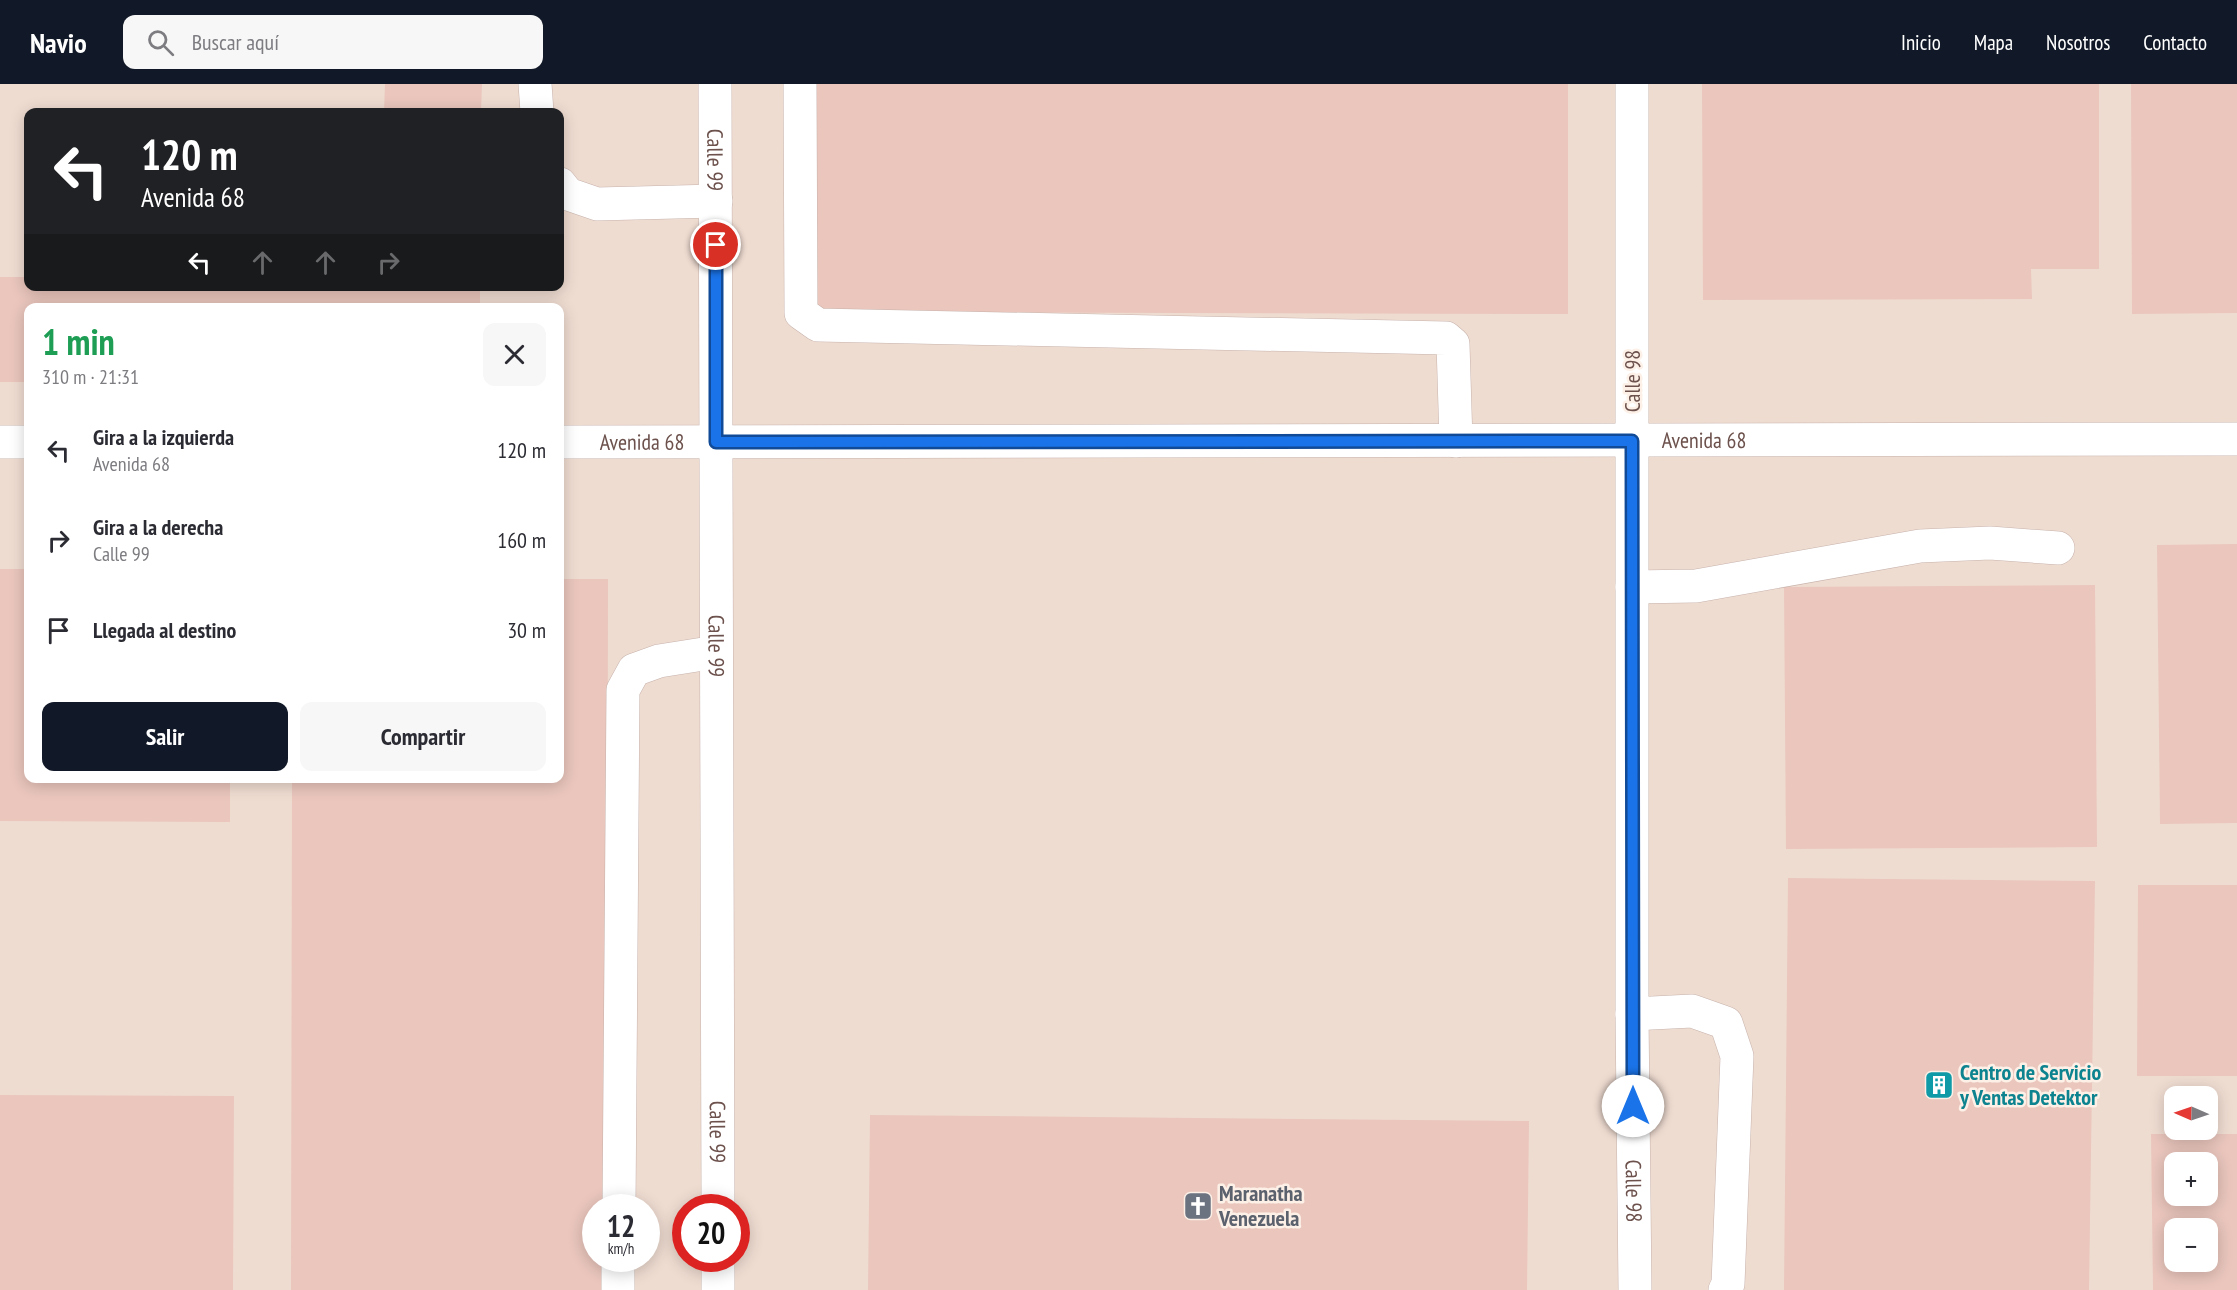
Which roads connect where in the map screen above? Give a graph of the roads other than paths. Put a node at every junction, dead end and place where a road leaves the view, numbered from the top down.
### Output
1 (535, 84) edge
2 (715, 84) edge
3 (800, 84) edge
4 (1632, 84) edge
5 (537, 108) edge
6 (564, 189) edge
7 (716, 201) junction
8 (2237, 439) edge
9 (1456, 441) junction
10 (1632, 441) junction
11 (0, 442) edge
12 (24, 442) edge
13 (564, 442) edge
14 (716, 442) junction
15 (2058, 548) dead end
16 (1632, 587) junction
17 (716, 652) junction
18 (1632, 1014) junction
19 (619, 1194) edge
20 (718, 1194) edge
21 (618, 1272) edge
22 (718, 1272) edge
23 (618, 1290) edge
24 (718, 1290) edge
25 (1635, 1290) edge
26 (1725, 1290) edge

1 - 5 lane
2 - 7 lane, Calle 99
3 - 9 lane
4 - 10 lane, Calle 98
6 - 7 lane
7 - 14 lane, Calle 99
8 - 10 lane, Avenida 68
9 - 10 lane, Avenida 68
9 - 14 lane, Avenida 68
10 - 16 lane, Calle 98
11 - 12 lane
13 - 14 lane, Avenida 68
14 - 17 lane, Calle 99
15 - 16 lane
16 - 18 lane, Calle 98
17 - 19 lane
17 - 20 lane, Calle 99
18 - 25 lane, Calle 98
18 - 26 lane
21 - 23 lane
22 - 24 lane

